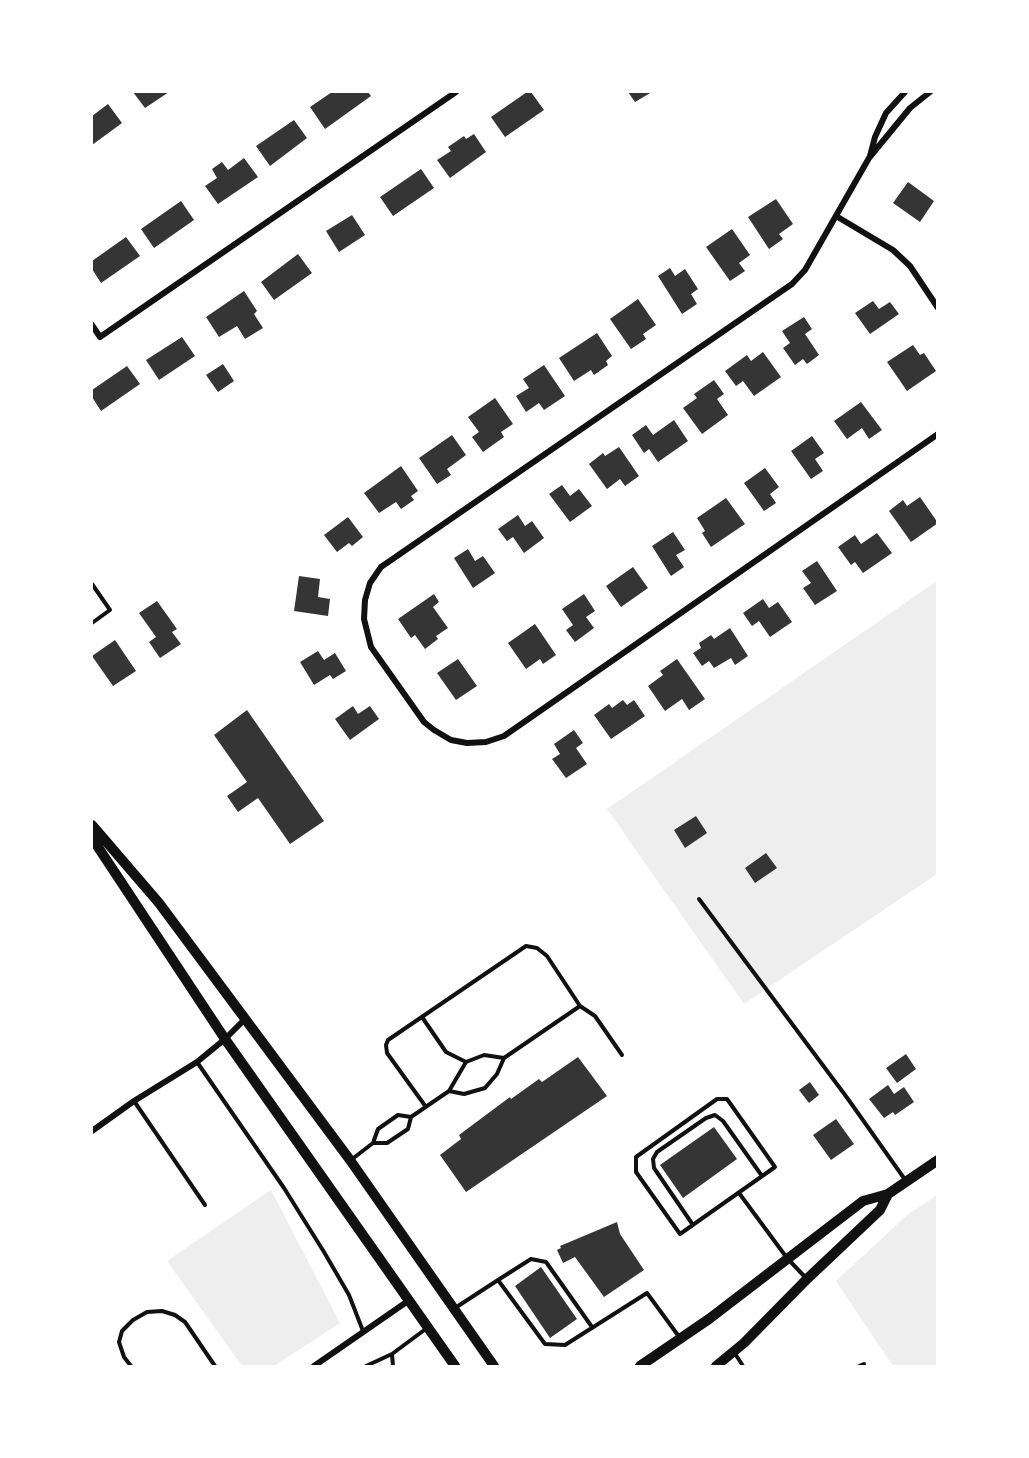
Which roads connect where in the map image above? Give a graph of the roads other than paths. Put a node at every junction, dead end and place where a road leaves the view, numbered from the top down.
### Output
1 (456, 92) edge
2 (904, 92) edge
3 (930, 92) edge
4 (869, 158) junction
5 (836, 216) junction
6 (938, 308) edge
7 (92, 325) edge
8 (938, 435) edge
9 (92, 584) edge
10 (92, 623) edge
11 (92, 825) edge
12 (92, 838) edge
13 (699, 899) dead end
14 (580, 1006) junction
15 (422, 1017) junction
16 (245, 1019) junction
17 (225, 1039) junction
18 (622, 1055) dead end
19 (504, 1058) junction
20 (197, 1062) junction
21 (466, 1062) junction
22 (449, 1091) junction
23 (134, 1101) junction
24 (426, 1107) junction
25 (411, 1117) junction
26 (92, 1131) edge
27 (373, 1143) junction
28 (351, 1160) junction
29 (938, 1160) edge
30 (762, 1176) junction
31 (906, 1182) junction
32 (739, 1193) junction
33 (888, 1194) junction
34 (205, 1206) dead end
35 (693, 1225) junction
36 (787, 1258) junction
37 (807, 1279) junction
38 (498, 1280) junction
39 (408, 1300) junction
40 (453, 1310) junction
41 (427, 1327) junction
42 (592, 1328) junction
43 (364, 1332) junction
44 (680, 1339) junction
45 (734, 1352) junction
46 (392, 1354) junction
47 (491, 1362) edge
48 (643, 1364) edge
49 (131, 1366) edge
50 (215, 1366) edge
51 (314, 1366) edge
52 (366, 1366) edge
53 (393, 1366) edge
54 (455, 1366) edge
55 (500, 1366) edge
56 (633, 1366) edge
57 (716, 1366) edge
58 (743, 1366) edge

1 - 7 street
2 - 4 street
3 - 4 street
4 - 5 street
5 - 6 street
5 - 8 street
9 - 10 lane
11 - 16 main road
12 - 17 main road
13 - 31 lane
14 - 15 lane
14 - 18 lane
14 - 19 lane
15 - 21 lane
15 - 24 lane
16 - 17 street
16 - 28 main road
17 - 20 street
17 - 39 main road
19 - 21 lane
19 - 22 lane
20 - 23 street
20 - 43 lane
21 - 22 lane
22 - 24 lane
23 - 26 street
23 - 34 lane
24 - 25 lane
25 - 27 lane
25 - 27 lane
27 - 28 lane
28 - 40 main road
29 - 31 main road
30 - 32 lane
30 - 35 lane
30 - 35 lane
31 - 33 main road
32 - 35 lane
32 - 36 lane
33 - 36 main road
33 - 37 main road
36 - 37 lane
36 - 44 main road
37 - 45 main road
38 - 40 lane
38 - 42 lane
38 - 42 lane
39 - 41 main road
39 - 43 street
40 - 47 main road
41 - 46 lane
41 - 54 main road
42 - 44 lane
43 - 51 street
44 - 48 main road
45 - 57 main road
45 - 58 lane
46 - 52 lane
46 - 53 lane
47 - 55 main road
48 - 56 main road
49 - 50 lane

